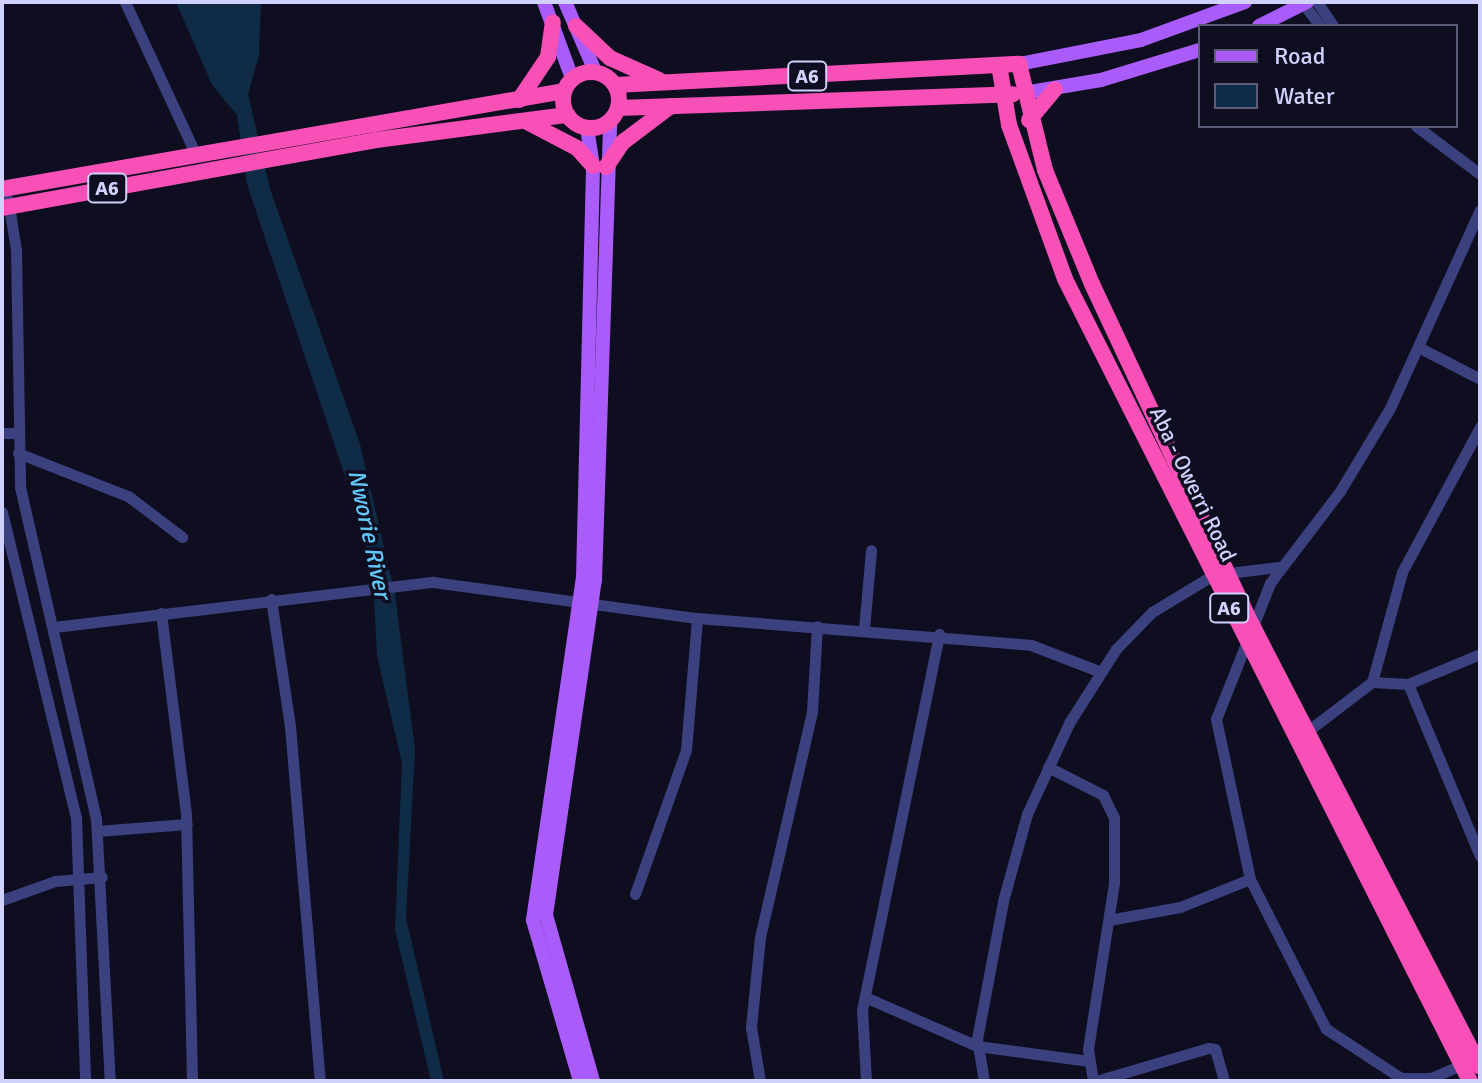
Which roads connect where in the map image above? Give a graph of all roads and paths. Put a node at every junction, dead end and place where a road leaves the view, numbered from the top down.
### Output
1 (125, 2) edge
2 (544, 2) edge
3 (565, 2) edge
4 (1245, 2) edge
5 (1307, 3) edge
6 (553, 22) junction
7 (1263, 24) edge
8 (1319, 24) edge
9 (1331, 24) edge
10 (576, 26) junction
11 (1198, 51) edge
12 (1019, 64) junction
13 (999, 65) junction
14 (595, 71) junction
15 (761, 79) junction
16 (664, 82) junction
17 (568, 85) junction
18 (615, 85) junction
19 (1055, 89) junction
20 (1024, 93) junction
21 (1004, 95) junction
22 (975, 96) junction
23 (519, 100) junction
24 (762, 104) junction
25 (672, 106) junction
26 (567, 115) junction
27 (614, 115) junction
28 (522, 120) junction
29 (1029, 120) junction
30 (1009, 125) junction
31 (587, 128) junction
32 (1419, 128) edge
33 (314, 144) junction
34 (206, 161) junction
35 (599, 167) junction
36 (1480, 174) edge
37 (4, 189) edge
38 (6, 207) edge
39 (1480, 210) edge
40 (1420, 348) junction
41 (1480, 379) edge
42 (1480, 427) edge
43 (2, 433) edge
44 (18, 433) junction
45 (18, 453) junction
46 (2, 512) edge
47 (182, 537) dead end
48 (871, 550) dead end
49 (1278, 567) junction
50 (1220, 573) junction
51 (271, 599) junction
52 (586, 605) junction
53 (161, 613) junction
54 (697, 618) junction
55 (1252, 625) junction
56 (817, 626) junction
57 (54, 627) junction
58 (864, 629) junction
59 (939, 634) junction
60 (1246, 644) junction
61 (1480, 654) edge
62 (1101, 672) junction
63 (1372, 682) junction
64 (1408, 684) junction
65 (1309, 730) junction
66 (1048, 767) junction
67 (187, 824) junction
68 (97, 831) junction
69 (1480, 856) edge
70 (82, 877) junction
71 (102, 877) junction
72 (1250, 879) junction
73 (635, 894) dead end
74 (2, 900) edge
75 (1109, 920) junction
76 (865, 997) junction
77 (977, 1046) junction
78 (1089, 1061) junction
79 (1474, 1061) edge
80 (85, 1081) edge
81 (110, 1081) edge
82 (192, 1081) edge
83 (320, 1081) edge
84 (580, 1081) edge
85 (593, 1081) edge
86 (760, 1081) edge
87 (866, 1081) edge
88 (984, 1081) edge
89 (1095, 1081) edge
90 (1224, 1081) edge
91 (1470, 1081) edge

1 - 34 street
2 - 6 main road
3 - 10 main road
4 - 12 main road
5 - 7 main road
5 - 8 street
5 - 9 street
6 - 17 main road
6 - 23 highway
10 - 14 main road
10 - 16 highway
11 - 19 main road
12 - 13 highway, A6
12 - 20 highway, Aba - Owerri Road / A6
13 - 15 highway, A6
13 - 21 highway, Aba - Owerri Road / A6
14 - 17 highway, A6
14 - 18 highway
15 - 16 highway, A6
15 - 24 highway
16 - 18 highway, A6
17 - 23 highway, A6
17 - 26 highway
18 - 27 highway
19 - 20 main road
19 - 29 highway
20 - 21 highway, A6
20 - 29 highway, Aba - Owerri Road / A6
21 - 22 highway, A6
21 - 30 highway, Aba - Owerri Road / A6
22 - 24 highway, A6
22 - 30 highway, A6
23 - 33 highway, A6
24 - 25 highway, A6
25 - 27 highway, A6
25 - 35 highway
26 - 28 highway, A6
26 - 31 highway
27 - 31 highway, A6
27 - 35 main road
28 - 33 highway, A6
28 - 35 highway
29 - 50 highway, Aba - Owerri Road / A6
30 - 50 highway, Aba - Owerri Road / A6
31 - 35 main road
32 - 36 street
33 - 34 highway, A6
34 - 37 highway, A6
34 - 38 highway, A6
35 - 52 main road
37 - 38 street
38 - 44 street
39 - 40 street
40 - 41 street
40 - 49 street
42 - 63 street
43 - 44 street
44 - 45 street
45 - 47 street
45 - 57 street
46 - 70 street
48 - 58 street
49 - 50 street
49 - 55 street
50 - 55 highway, Aba - Owerri Road / A6
50 - 60 highway, Aba - Owerri Road / A6
50 - 62 street
51 - 52 street
51 - 53 street
51 - 83 street
52 - 54 street
52 - 84 main road
52 - 85 main road
53 - 57 street
53 - 67 street
54 - 56 street
54 - 73 street
55 - 60 street
55 - 65 highway, Aba - Owerri Road / A6
56 - 58 street
56 - 86 street
57 - 68 street
58 - 59 street
59 - 62 street
59 - 76 street
60 - 72 street
60 - 79 highway, Aba - Owerri Road / A6
61 - 64 street
62 - 66 street
63 - 64 street
63 - 65 street
64 - 69 street
65 - 79 highway, Aba - Owerri Road / A6
66 - 75 street
66 - 77 street
67 - 68 street
67 - 82 street
68 - 71 street
70 - 71 street
70 - 74 street
70 - 80 street
71 - 81 street
72 - 75 street
72 - 79 street
75 - 78 street
76 - 77 street
76 - 87 street
77 - 78 street
77 - 88 street
78 - 89 street
79 - 91 highway, Aba - Owerri Road / A6
89 - 90 street

